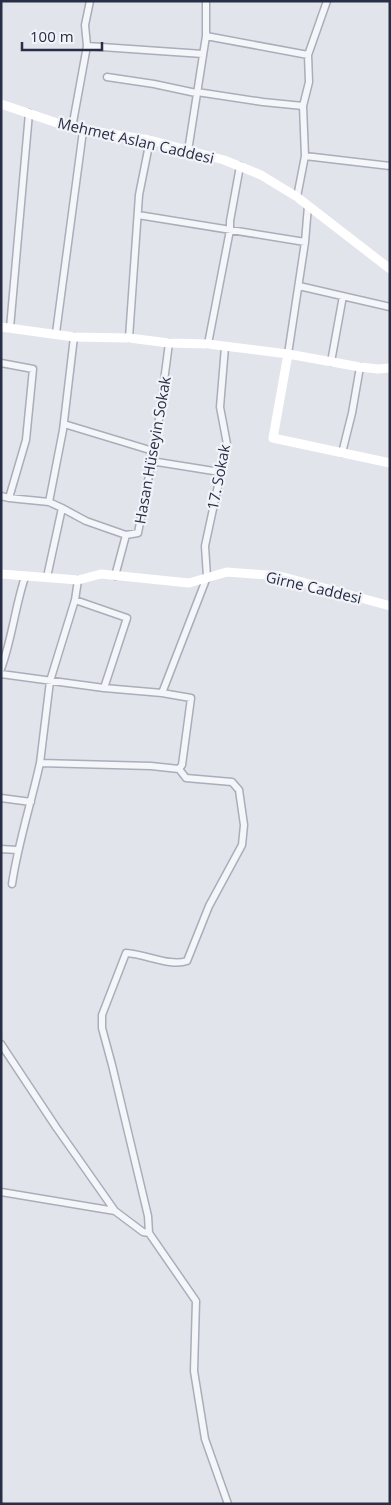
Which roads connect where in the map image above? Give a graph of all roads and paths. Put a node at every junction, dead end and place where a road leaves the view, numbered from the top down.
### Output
1 (90, 1) edge
2 (206, 1) edge
3 (327, 1) edge
4 (206, 36) junction
5 (87, 46) junction
6 (203, 54) junction
7 (308, 55) junction
8 (107, 77) dead end
9 (196, 93) junction
10 (1, 104) edge
11 (303, 106) junction
12 (29, 112) junction
13 (72, 128) junction
14 (83, 131) junction
15 (150, 140) junction
16 (188, 151) junction
17 (305, 156) junction
18 (240, 166) junction
19 (390, 166) edge
20 (297, 197) junction
21 (308, 206) junction
22 (138, 215) junction
23 (230, 230) junction
24 (305, 242) junction
25 (390, 270) edge
26 (299, 286) junction
27 (343, 296) junction
28 (390, 306) edge
29 (6, 328) edge
30 (56, 334) junction
31 (74, 337) junction
32 (129, 338) junction
33 (169, 343) junction
34 (208, 344) junction
35 (225, 347) junction
36 (288, 354) junction
37 (331, 362) junction
38 (1, 363) edge
39 (360, 367) junction
40 (390, 368) edge
41 (64, 424) junction
42 (153, 451) junction
43 (342, 453) junction
44 (151, 461) junction
45 (390, 463) edge
46 (220, 472) junction
47 (1, 496) edge
48 (9, 498) junction
49 (48, 502) junction
50 (62, 508) junction
51 (126, 535) junction
52 (1, 574) edge
53 (115, 576) junction
54 (26, 577) junction
55 (47, 577) junction
56 (207, 577) junction
57 (78, 580) junction
58 (75, 600) junction
59 (390, 606) edge
60 (1, 669) edge
61 (1, 674) edge
62 (50, 682) junction
63 (104, 688) junction
64 (162, 692) junction
65 (40, 763) junction
66 (178, 769) junction
67 (1, 798) edge
68 (31, 802) junction
69 (1, 849) edge
70 (17, 850) junction
71 (12, 884) dead end
72 (1, 1044) edge
73 (1, 1192) edge
74 (115, 1211) junction
75 (149, 1233) junction
76 (228, 1504) edge

1 - 5 street
2 - 4 street
3 - 7 street
4 - 6 street
4 - 7 street
5 - 6 street
5 - 13 street
6 - 9 street
7 - 11 street
8 - 9 street
9 - 11 street
9 - 16 street
10 - 12 street, Mehmet Aslan Caddesi
11 - 17 street
12 - 13 street, Mehmet Aslan Caddesi
12 - 29 street
13 - 14 street, Mehmet Aslan Caddesi
14 - 15 street, Mehmet Aslan Caddesi
14 - 30 street
15 - 16 street, Mehmet Aslan Caddesi
15 - 22 street
16 - 18 street, Mehmet Aslan Caddesi
17 - 19 street
17 - 20 street
18 - 20 street, Mehmet Aslan Caddesi
18 - 23 street
20 - 21 street, Mehmet Aslan Caddesi
21 - 24 street
21 - 25 street, Mehmet Aslan Caddesi
22 - 23 street
22 - 32 street
23 - 24 street
23 - 34 street
24 - 26 street
26 - 27 street
26 - 36 street
27 - 28 street
27 - 37 street
29 - 30 street
30 - 31 street
31 - 32 street
31 - 41 street
32 - 33 street
33 - 34 street
33 - 42 street, Hasan Hüseyin Sokak
34 - 35 street
35 - 36 street
35 - 46 street, 17. Sokak
36 - 37 street
36 - 43 street
37 - 39 street
38 - 48 street
39 - 40 street
39 - 43 street
41 - 42 street
41 - 49 street
42 - 44 street, Hasan Hüseyin Sokak
43 - 45 street
44 - 46 street
44 - 51 street, Hasan Hüseyin Sokak
46 - 56 street, 17. Sokak
47 - 48 street
48 - 49 street
49 - 50 street
50 - 51 street
50 - 55 street
51 - 53 street, Hasan Hüseyin Sokak
52 - 54 street, Girne Caddesi
53 - 56 street, Girne Caddesi
53 - 57 street, Girne Caddesi
54 - 55 street, Girne Caddesi
54 - 60 street
55 - 57 street, Girne Caddesi
56 - 59 street, Girne Caddesi
56 - 64 street
57 - 58 street
58 - 62 street
58 - 63 street
61 - 62 street
62 - 63 street
62 - 65 street
63 - 64 street
64 - 66 street
65 - 66 street
65 - 68 street
66 - 75 street
67 - 68 street
68 - 70 street
69 - 70 street
70 - 71 street
72 - 74 street
73 - 74 street
74 - 75 street
75 - 76 street

